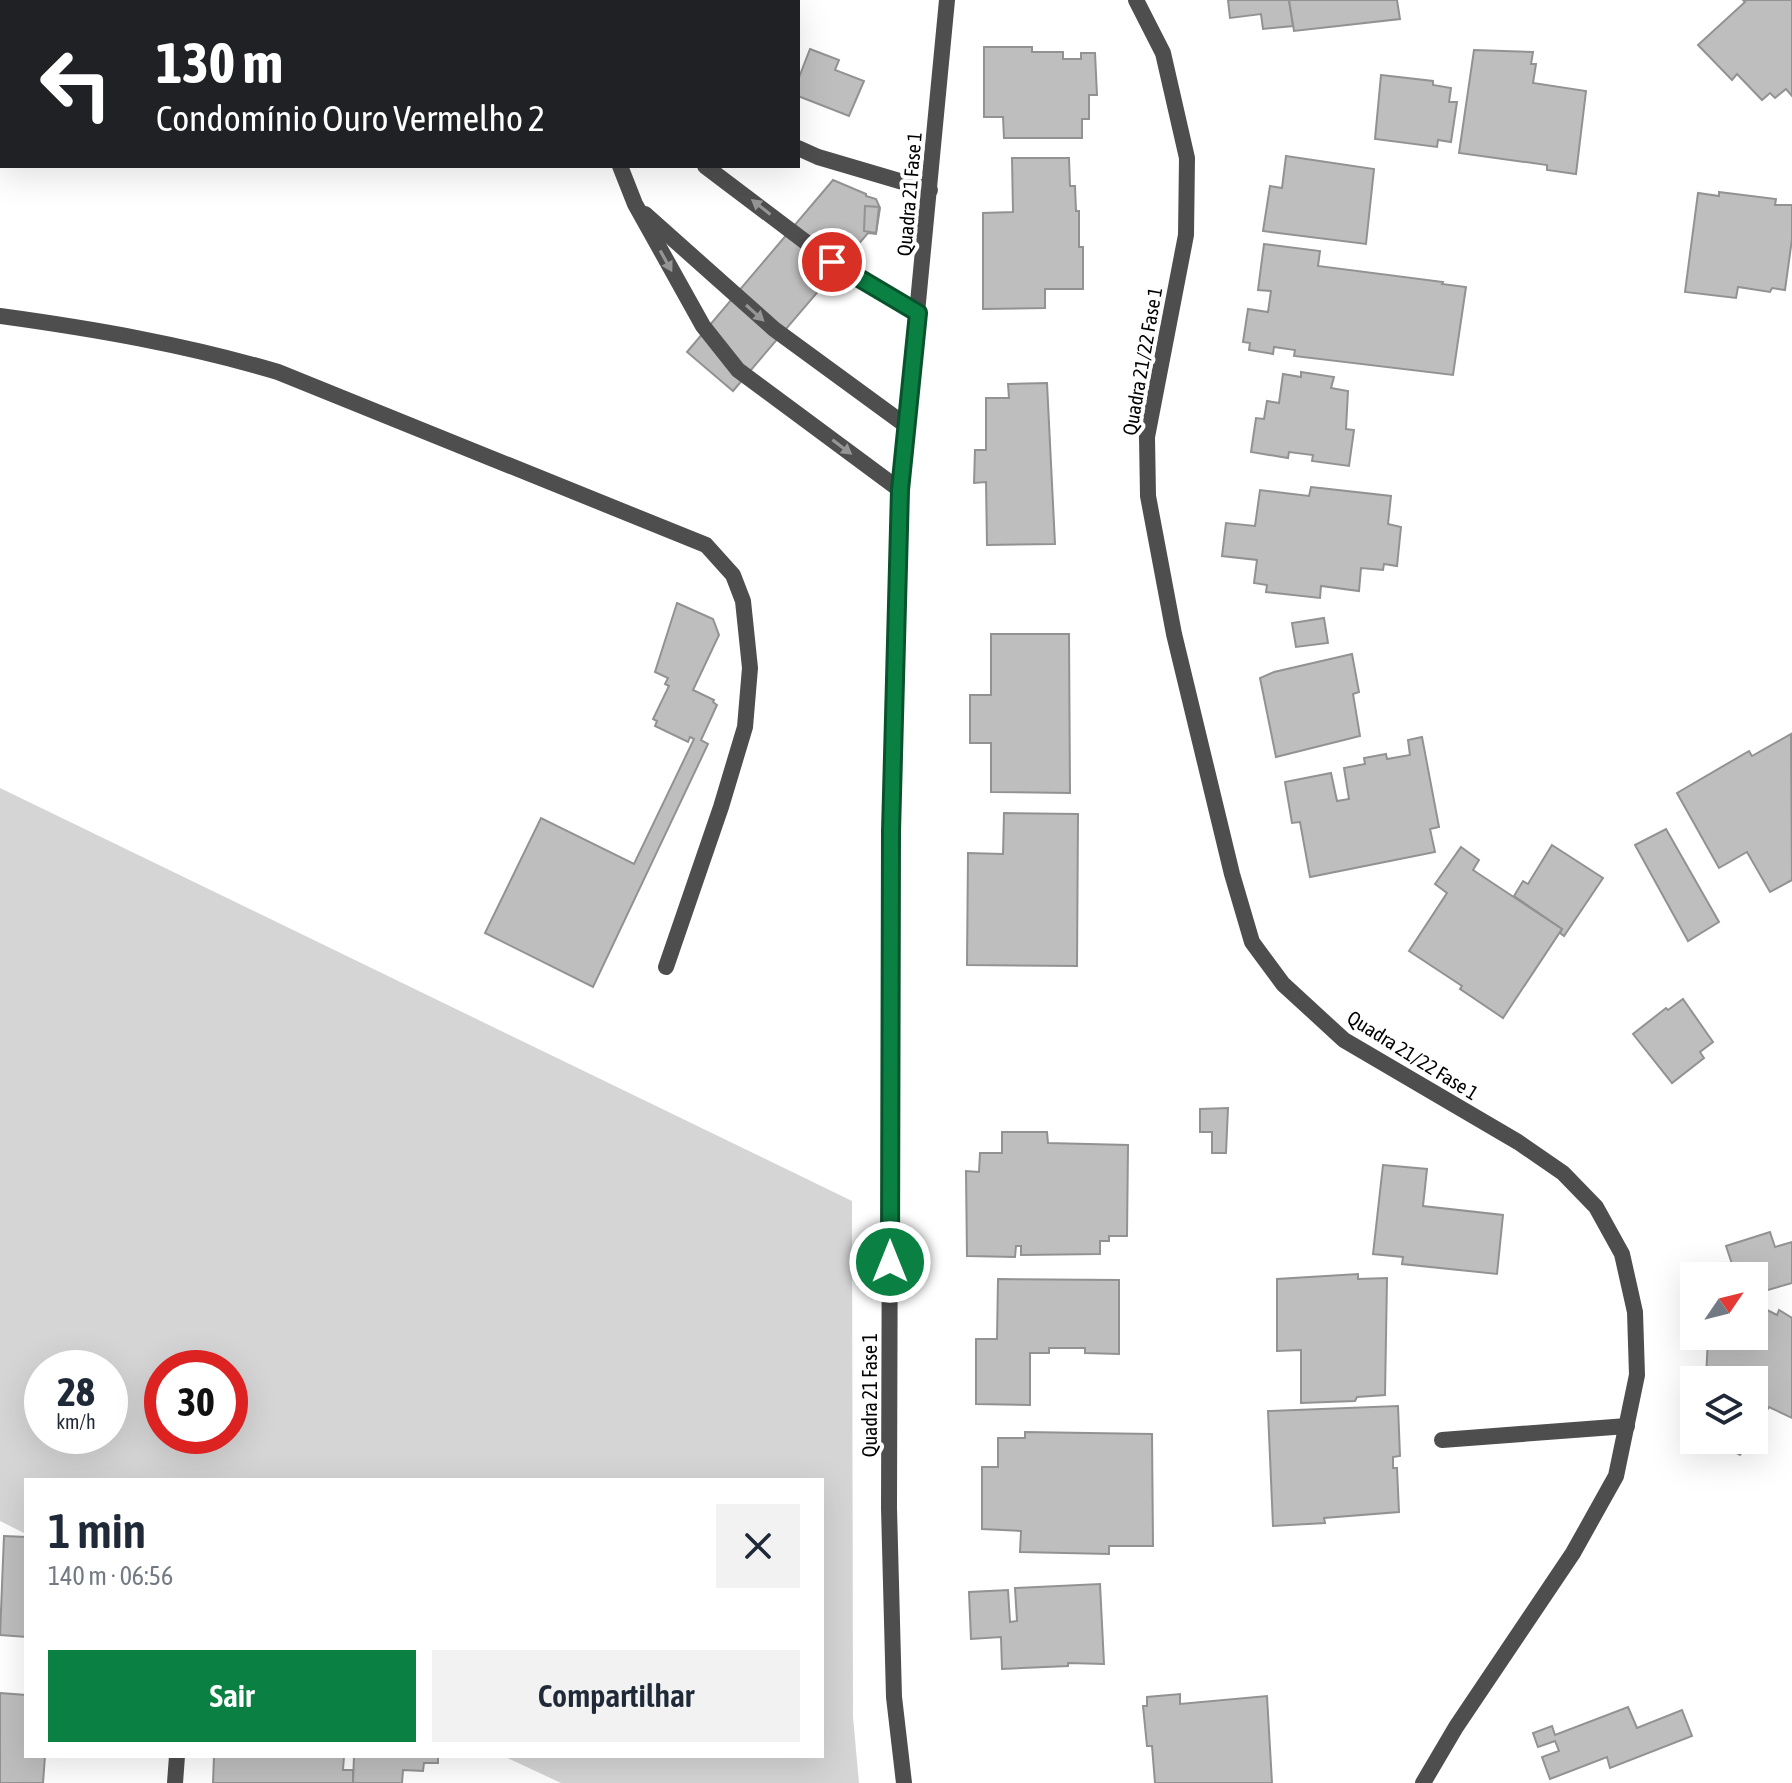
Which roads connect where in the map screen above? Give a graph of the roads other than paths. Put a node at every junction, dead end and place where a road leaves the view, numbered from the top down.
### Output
1 (947, 0) edge
2 (1136, 0) edge
3 (800, 149) edge
4 (621, 168) edge
5 (708, 168) edge
6 (930, 190) junction
7 (635, 204) junction
8 (918, 313) junction
9 (0, 316) edge
10 (908, 427) junction
11 (900, 490) junction
12 (666, 967) dead end
13 (1627, 1426) junction
14 (1442, 1440) dead end
15 (177, 1758) edge
16 (175, 1783) edge
17 (904, 1783) edge
18 (1423, 1783) edge

1 - 6 street, Quadra 21 Fase 1
2 - 13 street, Quadra 21/22 Fase 1
3 - 6 street
4 - 7 street
8 -> 5 street
6 - 8 street, Quadra 21 Fase 1
7 -> 10 street
7 -> 11 street
8 - 10 street, Quadra 21 Fase 1
9 - 12 street
10 - 11 street, Quadra 21 Fase 1
11 - 17 street, Quadra 21 Fase 1
13 - 14 street
13 - 18 street, Quadra 21/22 Fase 1
15 - 16 street

